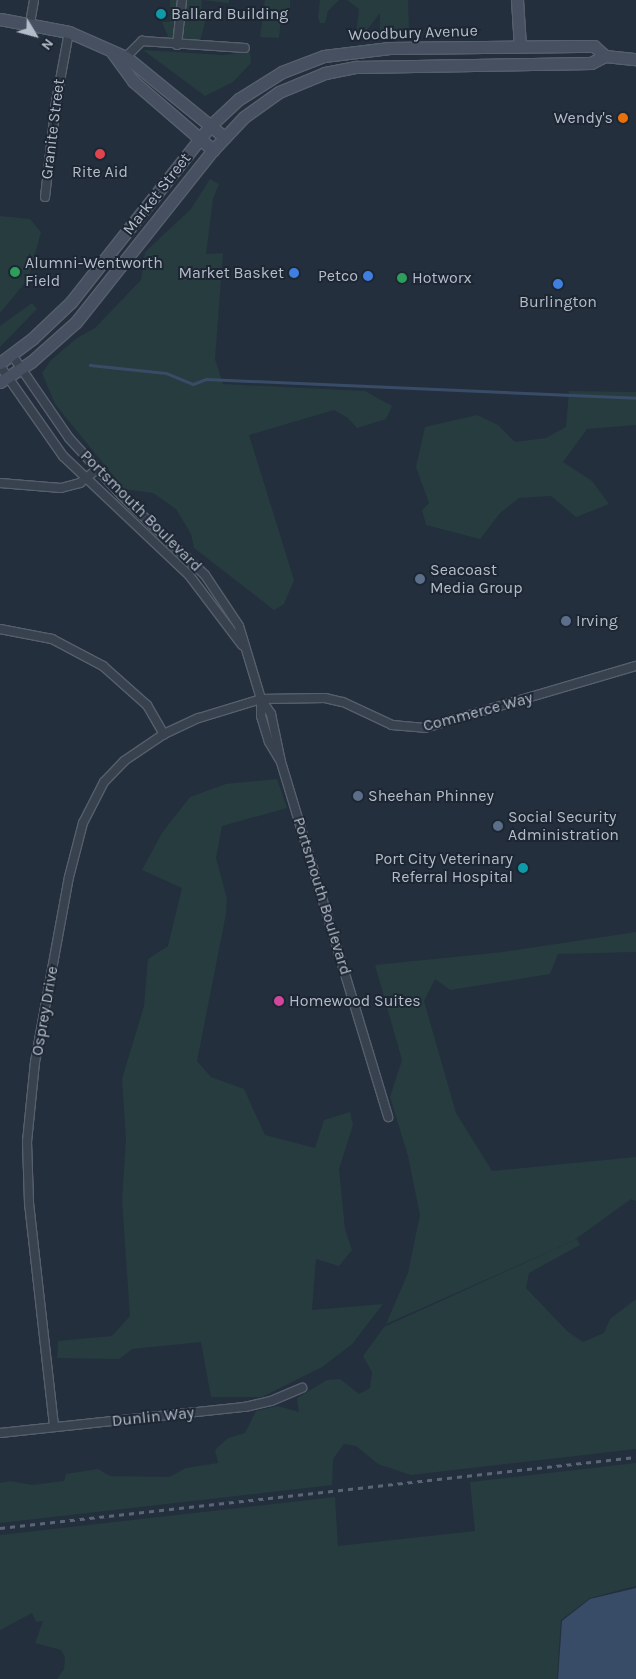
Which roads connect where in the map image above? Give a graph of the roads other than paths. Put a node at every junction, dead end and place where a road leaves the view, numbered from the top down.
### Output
1 (34, 0) edge
2 (182, 0) edge
3 (517, 0) edge
4 (0, 20) edge
5 (30, 23) junction
6 (69, 32) junction
7 (177, 45) junction
8 (515, 46) junction
9 (245, 48) dead end
10 (112, 52) junction
11 (605, 56) junction
12 (126, 57) junction
13 (636, 59) edge
14 (210, 125) junction
15 (224, 137) junction
16 (199, 138) junction
17 (213, 150) junction
18 (45, 197) dead end
19 (12, 355) junction
20 (0, 364) edge
21 (21, 369) junction
22 (4, 380) edge
23 (97, 469) junction
24 (85, 480) junction
25 (0, 483) edge
26 (0, 629) edge
27 (244, 647) junction
28 (636, 666) edge
29 (261, 699) junction
30 (164, 734) junction
31 (388, 1117) dead end
32 (302, 1388) dead end
33 (54, 1426) junction
34 (0, 1433) edge

1 - 5 street
2 - 7 street
3 - 8 main road
4 - 5 main road
5 - 6 main road
6 - 10 main road
6 - 18 street, Granite Street
7 - 9 street
7 - 12 street
8 - 11 main road, Woodbury Avenue
8 - 14 main road, Woodbury Avenue
10 - 12 main road
10 - 16 main road
11 - 13 main road, Woodbury Avenue
11 - 15 main road, Woodbury Avenue
12 - 14 main road
14 - 15 main road
14 - 16 main road, Woodbury Avenue
15 - 17 main road, Woodbury Avenue
16 - 17 main road
16 - 19 main road, Market Street
17 - 21 main road, Market Street
19 - 20 main road, Market Street
19 - 21 street, Portsmouth Boulevard
20 - 22 street, Portsmouth Boulevard
21 - 22 main road, Market Street
21 - 23 street, Portsmouth Boulevard
22 - 24 street, Portsmouth Boulevard
23 - 24 street
23 - 27 street, Portsmouth Boulevard
24 - 25 street
24 - 27 street, Portsmouth Boulevard
26 - 30 street
27 - 29 street, Portsmouth Boulevard
28 - 29 street, Commerce Way
29 - 30 street, Osprey Drive
29 - 31 street, Portsmouth Boulevard
30 - 33 street, Osprey Drive
32 - 33 street, Dunlin Way
33 - 34 street, Dunlin Way

